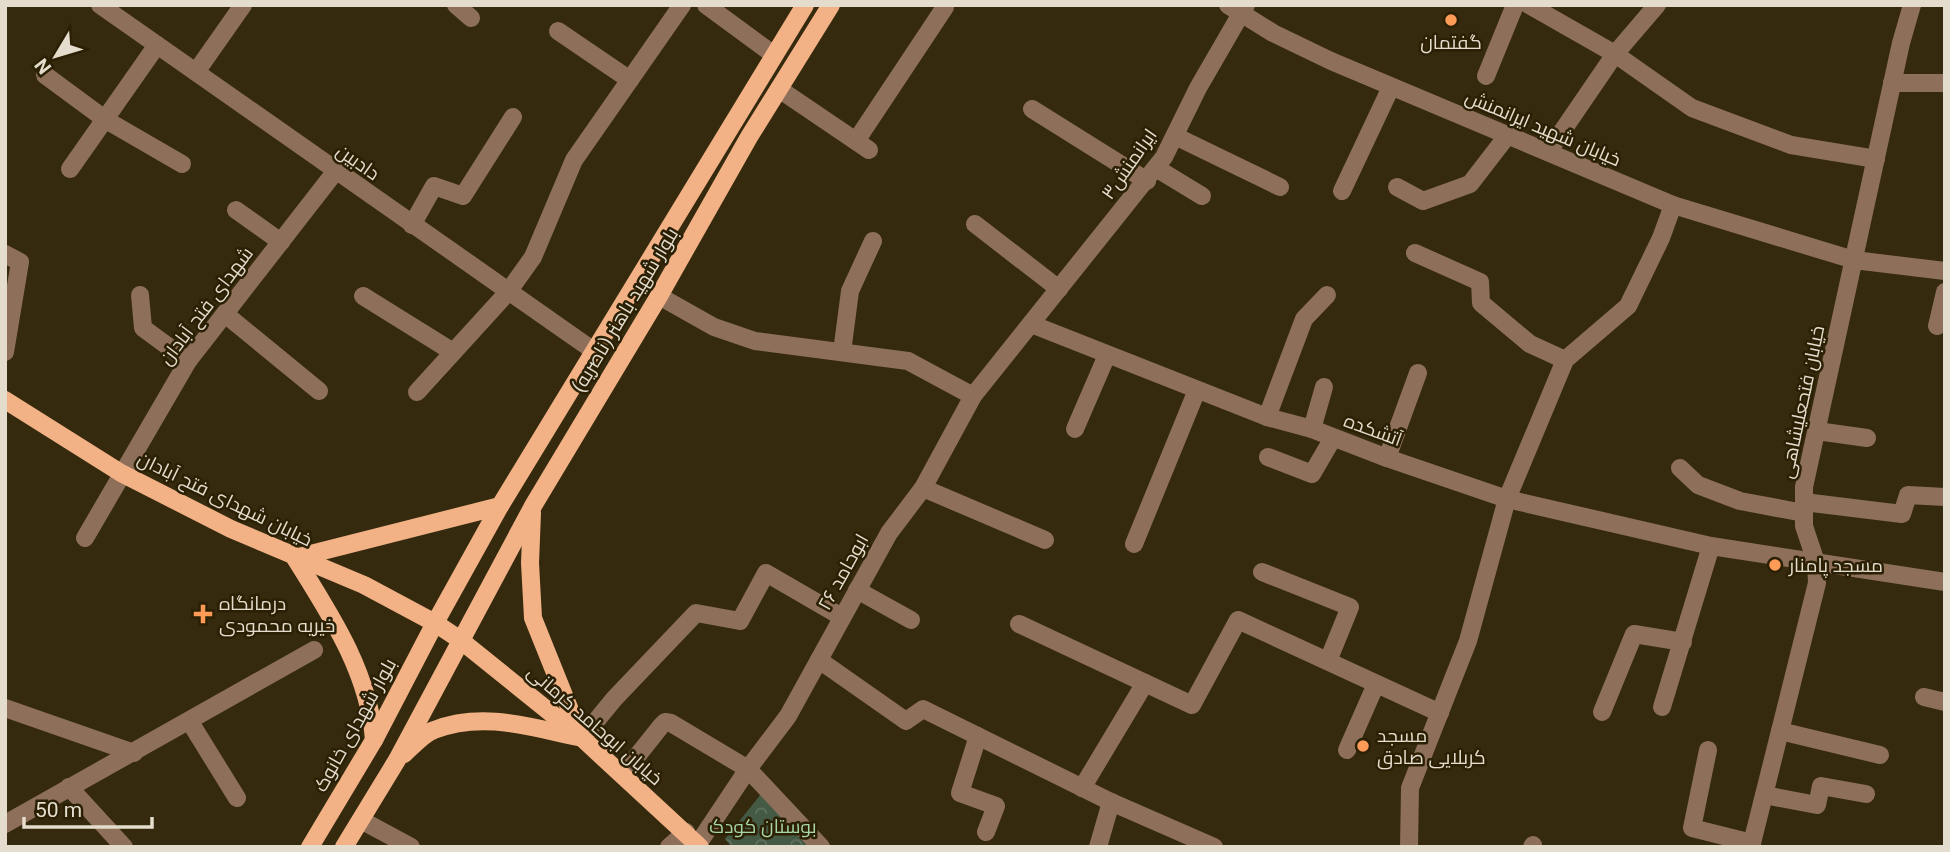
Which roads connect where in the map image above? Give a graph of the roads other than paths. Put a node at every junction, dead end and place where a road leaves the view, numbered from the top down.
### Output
1 (100, 5) edge
2 (243, 5) edge
3 (456, 5) edge
4 (682, 5) edge
5 (706, 5) edge
6 (804, 5) edge
7 (831, 5) edge
8 (1515, 5) edge
9 (1529, 5) edge
10 (1657, 5) edge
11 (1912, 5) edge
12 (944, 6) edge
13 (1238, 8) edge
14 (471, 19) dead end
15 (558, 31) dead end
16 (158, 45) junction
17 (1615, 54) junction
18 (774, 55) junction
19 (196, 72) junction
20 (45, 75) dead end
21 (1486, 76) dead end
22 (630, 80) junction
23 (1892, 83) junction
24 (1945, 83) edge
25 (1391, 87) junction
26 (779, 89) junction
27 (1032, 109) dead end
28 (513, 117) dead end
29 (106, 120) junction
30 (1175, 136) junction
31 (1507, 136) junction
32 (1548, 152) junction
33 (1876, 159) junction
34 (181, 164) dead end
35 (70, 169) dead end
36 (335, 172) junction
37 (1152, 174) junction
38 (1280, 187) dead end
39 (1397, 187) dead end
40 (1342, 191) dead end
41 (1202, 195) dead end
42 (1674, 205) junction
43 (236, 210) dead end
44 (975, 224) dead end
45 (412, 225) junction
46 (873, 241) dead end
47 (281, 242) junction
48 (1415, 253) dead end
49 (13, 258) edge
50 (1854, 260) junction
51 (1945, 271) edge
52 (1059, 289) junction
53 (508, 292) junction
54 (1945, 292) edge
55 (141, 295) dead end
56 (1327, 295) dead end
57 (363, 296) dead end
58 (659, 296) junction
59 (225, 314) junction
60 (1031, 324) junction
61 (1937, 326) dead end
62 (594, 351) junction
63 (5, 352) edge
64 (453, 352) junction
65 (842, 352) junction
66 (1107, 355) junction
67 (1564, 360) junction
68 (188, 361) junction
69 (1418, 373) dead end
70 (1324, 387) dead end
71 (1197, 390) junction
72 (319, 391) dead end
73 (417, 392) dead end
74 (973, 396) junction
75 (5, 400) edge
76 (1267, 417) junction
77 (1075, 429) dead end
78 (1312, 429) junction
79 (1817, 431) junction
80 (1333, 438) junction
81 (1867, 438) dead end
82 (1268, 457) dead end
83 (1387, 458) junction
84 (1680, 468) dead end
85 (121, 472) junction
86 (923, 488) junction
87 (1945, 497) edge
88 (1507, 499) junction
89 (500, 506) junction
90 (533, 506) junction
91 (1804, 508) junction
92 (85, 538) dead end
93 (1045, 540) dead end
94 (1134, 544) dead end
95 (1711, 546) junction
96 (295, 558) junction
97 (1816, 562) junction
98 (1262, 572) dead end
99 (1945, 582) edge
100 (857, 590) junction
101 (842, 617) junction
102 (911, 620) dead end
103 (435, 623) junction
104 (1019, 624) dead end
105 (459, 639) junction
106 (1683, 642) junction
107 (314, 650) dead end
108 (819, 660) junction
109 (1328, 661) junction
110 (1144, 683) junction
111 (1376, 684) junction
112 (1924, 697) dead end
113 (1945, 702) edge
114 (1662, 707) dead end
115 (5, 708) edge
116 (1602, 712) dead end
117 (1440, 713) junction
118 (190, 722) junction
119 (1780, 731) junction
120 (978, 736) junction
121 (582, 738) junction
122 (374, 740) junction
123 (1347, 750) dead end
124 (1708, 750) dead end
125 (134, 753) junction
126 (1880, 755) dead end
127 (397, 760) junction
128 (748, 769) junction
129 (622, 775) junction
130 (69, 787) junction
131 (1082, 788) junction
132 (1866, 794) dead end
133 (1764, 795) junction
134 (237, 798) dead end
135 (1111, 802) junction
136 (361, 820) junction
137 (5, 824) edge
138 (986, 832) dead end
139 (695, 841) edge
140 (1752, 845) edge
141 (124, 847) edge
142 (310, 847) edge
143 (344, 847) edge
144 (411, 847) edge
145 (669, 847) edge
146 (821, 847) edge
147 (1098, 847) edge
148 (1212, 847) edge
149 (1409, 847) edge

1 - 16 street, دادبین
2 - 19 street
3 - 14 street
4 - 22 street
5 - 18 street
6 - 18 main road, بلوار شهید باهنر (ناصریه)
7 - 26 main road, بلوار شهید باهنر (ناصریه)
8 - 21 street
9 - 17 street
10 - 17 street
11 - 23 street, خیابان فتحعلیشاهی
12 - 26 street
13 - 25 street, خیابان شهید ایرانمنش
13 - 30 street, ایرانمنش۳
15 - 22 street
16 - 19 street, دادبین
16 - 29 street
17 - 32 street
17 - 33 street
18 - 62 main road, بلوار شهید باهنر (ناصریه)
19 - 36 street, دادبین
20 - 29 street
22 - 53 street
23 - 24 street
23 - 33 street, خیابان فتحعلیشاهی
25 - 31 street, خیابان شهید ایرانمنش
25 - 40 street
26 - 58 main road, بلوار شهید باهنر (ناصریه)
27 - 37 street
28 - 45 street
29 - 34 street
29 - 35 street
30 - 37 street, ایرانمنش۳
30 - 38 street
31 - 32 street, خیابان شهید ایرانمنش
31 - 39 street
32 - 42 street, خیابان شهید ایرانمنش
33 - 50 street, خیابان فتحعلیشاهی
36 - 45 street, دادبین
36 - 47 street, شهدای فتح آبادان
37 - 41 street
37 - 52 street, ایرانمنش۳
42 - 50 street, خیابان شهید ایرانمنش
42 - 67 street
43 - 47 street
44 - 52 street
45 - 53 street, دادبین
46 - 65 street
47 - 59 street, شهدای فتح آبادان
48 - 67 street
49 - 63 street
50 - 51 street, خیابان شهید ایرانمنش
50 - 79 street, خیابان فتحعلیشاهی
52 - 60 street, ایرانمنش۳
53 - 62 street, دادبین
53 - 64 street
54 - 61 street
55 - 68 street
56 - 76 street
57 - 64 street
58 - 65 street
58 - 90 main road, بلوار شهید باهنر (ناصریه)
59 - 68 street, شهدای فتح آبادان
59 - 72 street
60 - 66 street, آتشکده
60 - 74 street, ابوحامد ۲۶
62 - 89 main road, بلوار شهید باهنر (ناصریه)
64 - 73 street
65 - 74 street
66 - 71 street, آتشکده
66 - 77 street
67 - 88 street
68 - 85 street, شهدای فتح آبادان
69 - 83 street
70 - 78 street
71 - 76 street, آتشکده
71 - 94 street
74 - 86 street, ابوحامد ۲۶
75 - 85 main road, خیابان شهدای فتح آبادان
76 - 78 street, آتشکده
78 - 80 street, آتشکده
79 - 81 street
79 - 91 street, خیابان فتحعلیشاهی
80 - 82 street
80 - 83 street, آتشکده
83 - 88 street, آتشکده
84 - 91 street
85 - 92 street, شهدای فتح آبادان
85 - 96 main road, خیابان شهدای فتح آبادان
86 - 93 street
86 - 100 street, ابوحامد ۲۶
87 - 91 street
88 - 95 street, آتشکده
88 - 117 street
89 - 96 main road
89 - 103 main road, بلوار شهید باهنر (ناصریه)
90 - 105 main road, بلوار شهید باهنر (ناصریه)
90 - 121 main road
91 - 97 street, خیابان فتحعلیشاهی
95 - 97 street, آتشکده
95 - 106 street
96 - 103 main road, خیابان شهدای فتح آبادان
96 - 122 main road
97 - 99 street, آتشکده
97 - 119 street, خیابان فتحعلیشاهی
98 - 109 street
100 - 101 street, ابوحامد ۲۶
100 - 102 street
101 - 108 street, ابوحامد ۲۶
101 - 121 street
103 - 105 main road, خیابان شهدای فتح آبادان
103 - 122 main road, بلوار شهدای خانوک
104 - 110 street
105 - 121 main road, خیابان ابوحامد کرمانی
105 - 127 main road
106 - 114 street
106 - 116 street
107 - 118 street
108 - 120 street
108 - 128 street, ابوحامد ۲۶
109 - 110 street
109 - 111 street
110 - 131 street
111 - 117 street
111 - 123 street
112 - 113 street
115 - 125 street
117 - 149 street
118 - 125 street
118 - 134 street
119 - 126 street
119 - 133 street, خیابان فتحعلیشاهی
120 - 131 street
120 - 138 street
121 - 127 main road
121 - 129 main road, خیابان ابوحامد کرمانی
122 - 142 main road, بلوار شهدای خانوک
124 - 140 street
125 - 130 street
127 - 136 main road
128 - 129 street
128 - 139 street, ابوحامد ۲۶
128 - 146 street
129 - 139 main road, خیابان ابوحامد کرمانی
130 - 137 street
130 - 141 street
131 - 135 street
132 - 133 street
133 - 140 street, خیابان فتحعلیشاهی
135 - 147 street
135 - 148 street
136 - 143 main road
136 - 144 street
139 - 145 street, ابوحامد ۲۶

